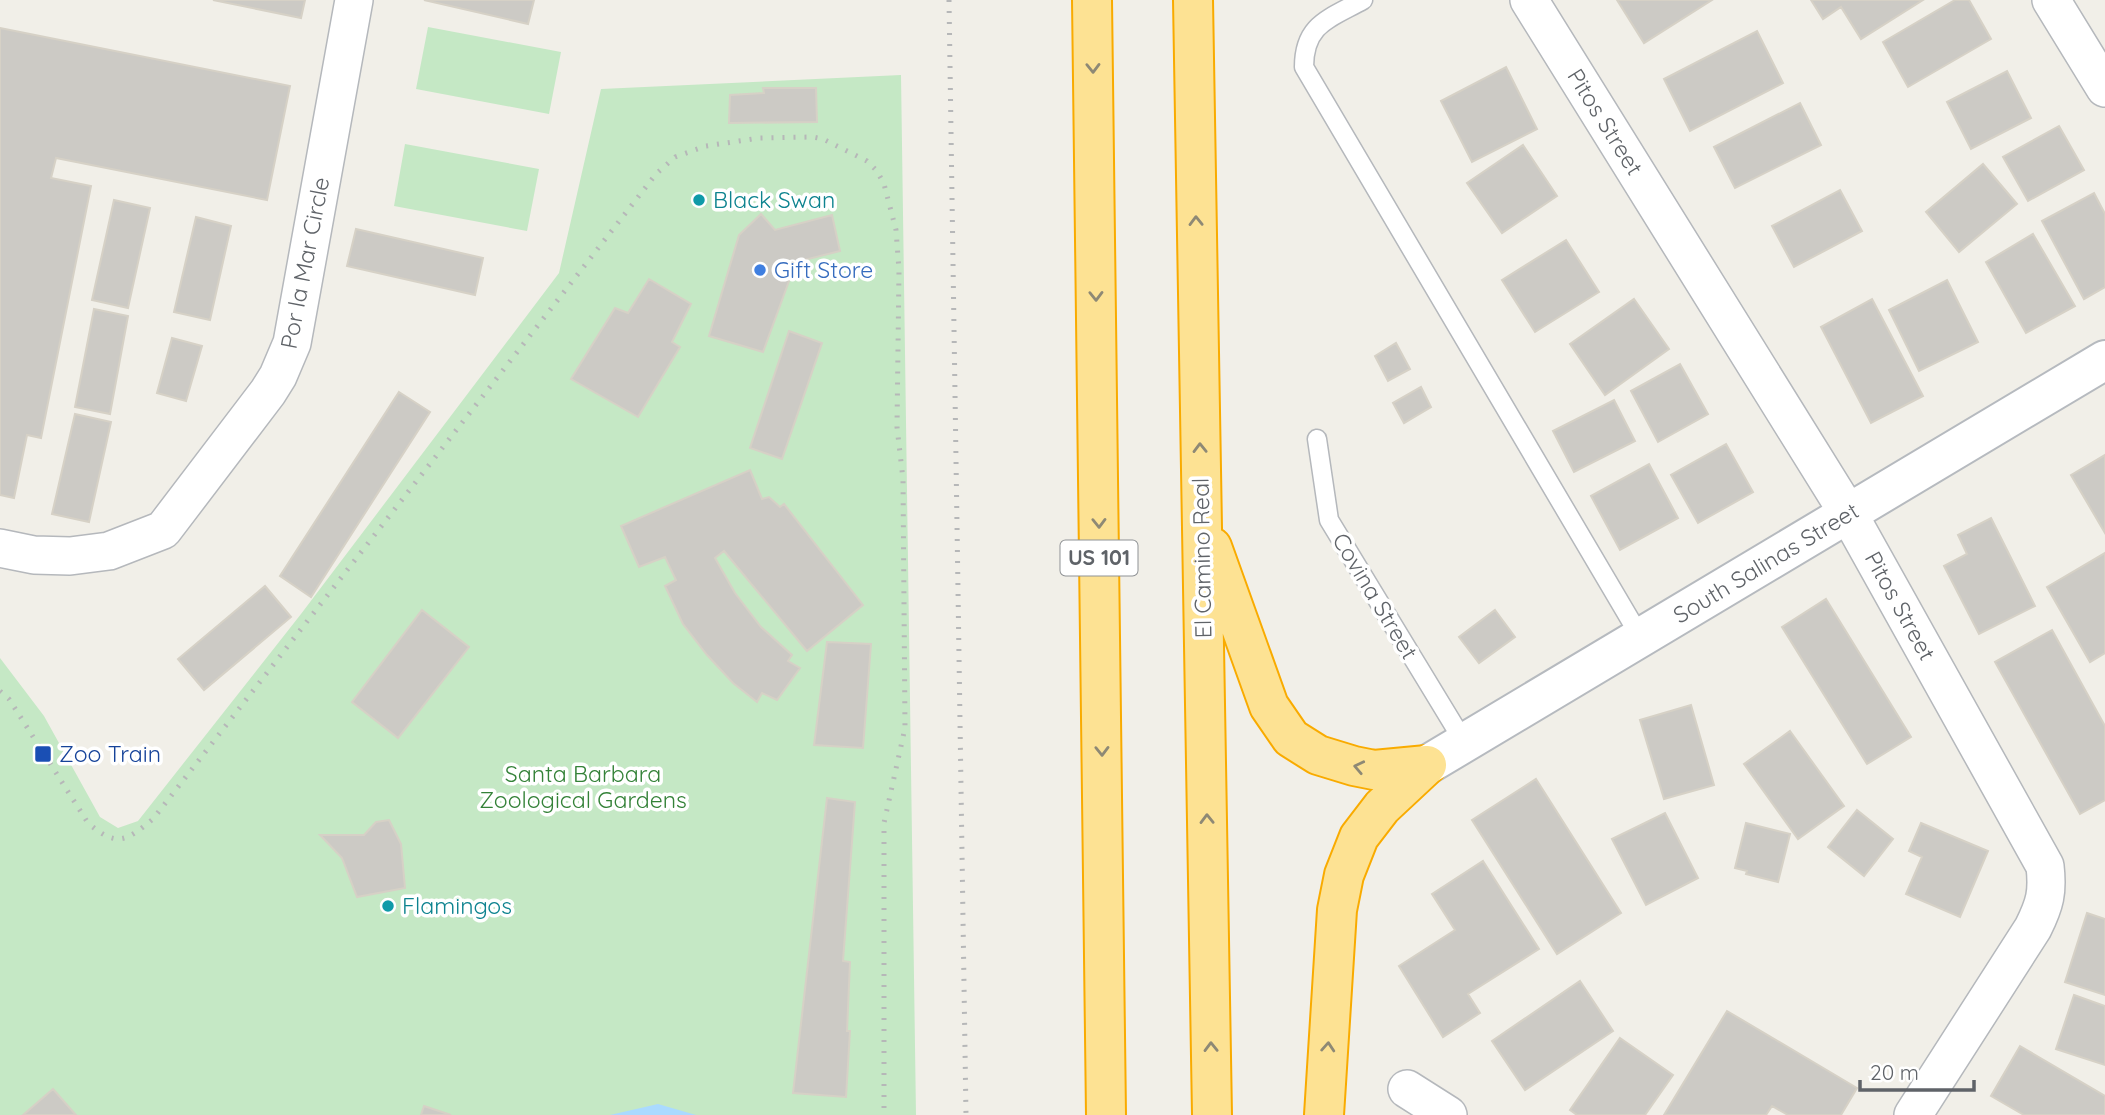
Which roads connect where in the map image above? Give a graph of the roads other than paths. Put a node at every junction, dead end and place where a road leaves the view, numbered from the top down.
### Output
1 (355, 0) edge
2 (1092, 0) edge
3 (1193, 0) edge
4 (1363, 0) edge
5 (1529, 0) edge
6 (2051, 0) edge
7 (2105, 88) edge
8 (2105, 360) edge
9 (1317, 439) dead end
10 (1848, 513) junction
11 (1202, 517) junction
12 (0, 548) edge
13 (1641, 638) junction
14 (1464, 743) junction
15 (1427, 765) junction
16 (1407, 1089) dead end
17 (1106, 1115) edge
18 (1212, 1115) edge
19 (1324, 1115) edge
20 (1448, 1115) edge
21 (1913, 1115) edge

1 - 12 street, Por la Mar Circle
2 -> 17 highway, US 101
11 -> 3 highway, El Camino Real
4 - 13 lane
5 - 10 street, Pitos Street
6 - 7 street
8 - 10 main road, South Salinas Street
9 - 14 lane, Covina Street
10 - 13 main road, South Salinas Street
10 - 21 street, Pitos Street
15 -> 11 highway
18 -> 11 highway, El Camino Real
13 - 14 main road, South Salinas Street
14 - 15 main road, South Salinas Street
19 -> 15 highway
16 - 20 street

